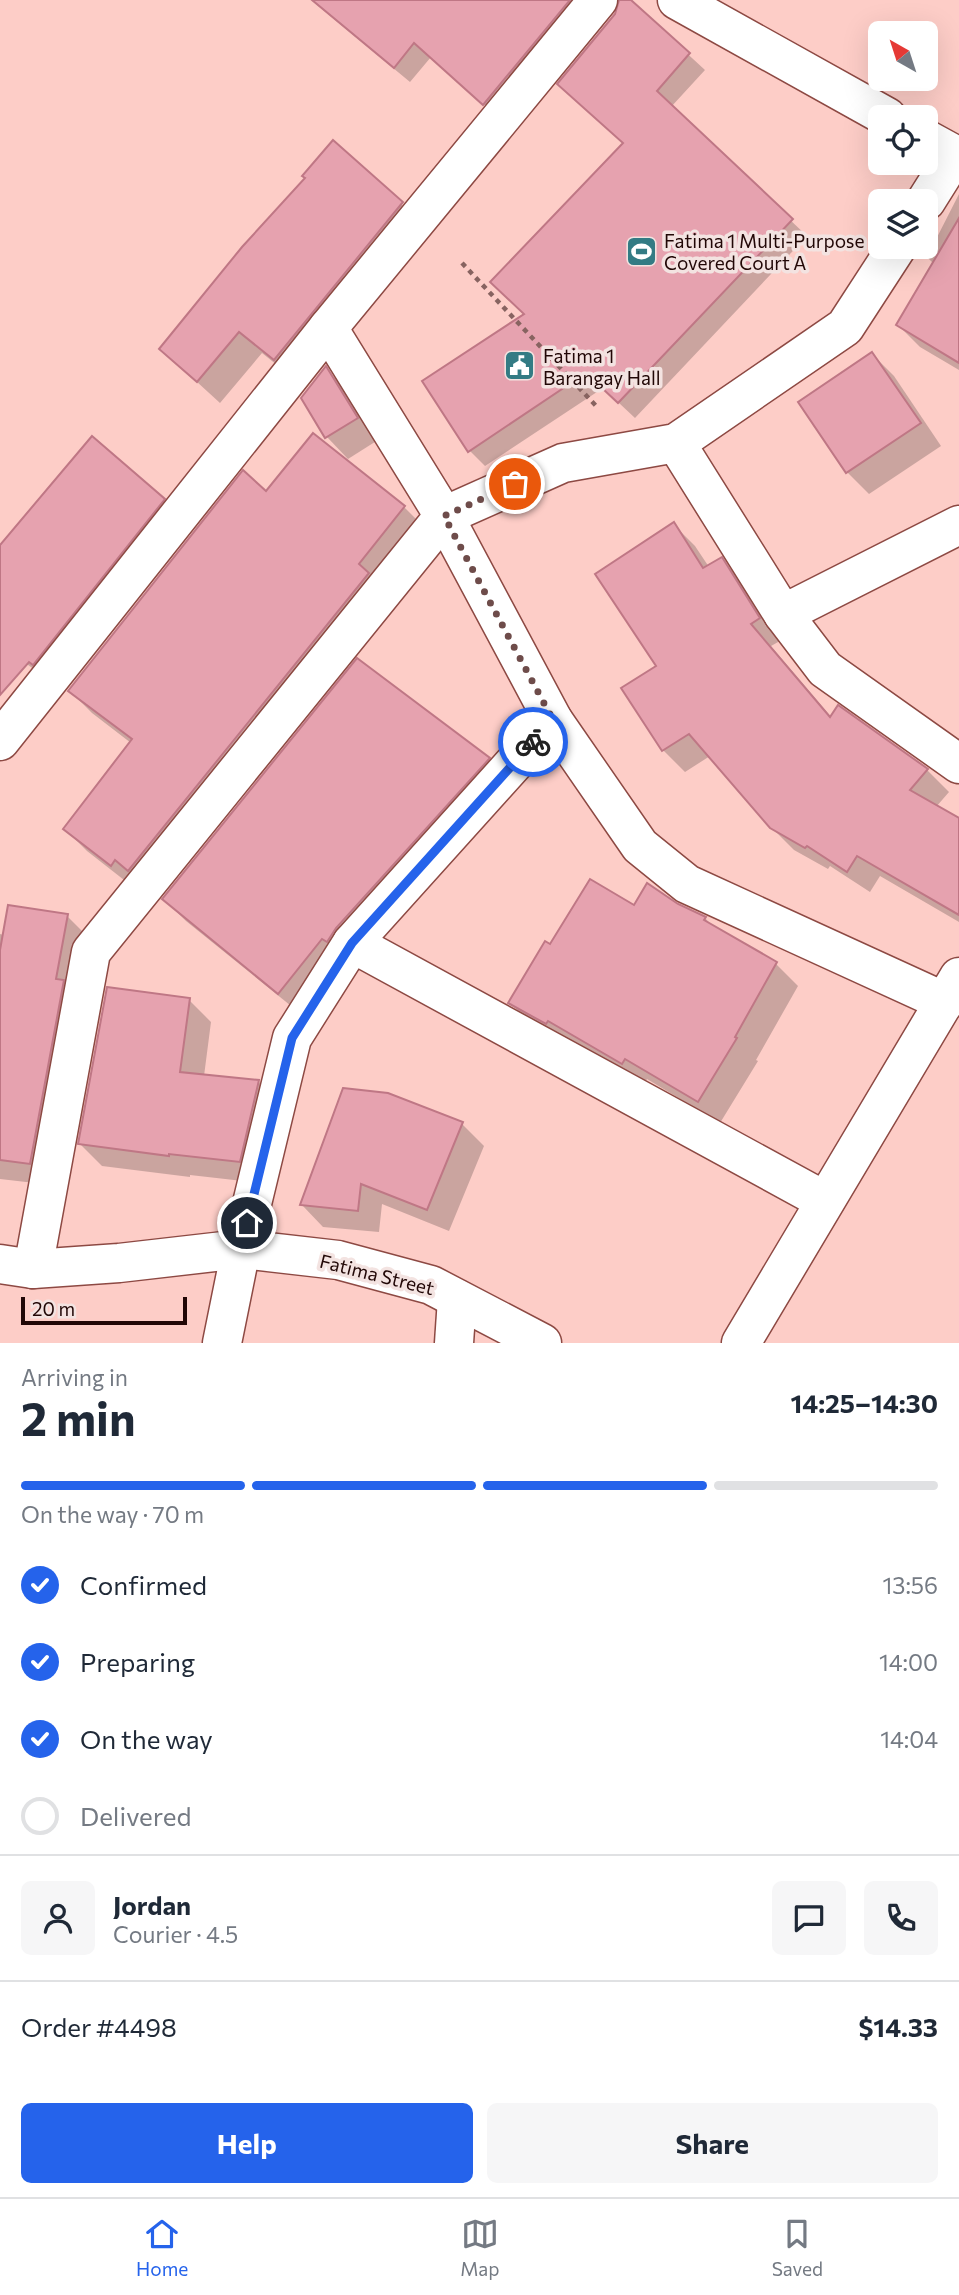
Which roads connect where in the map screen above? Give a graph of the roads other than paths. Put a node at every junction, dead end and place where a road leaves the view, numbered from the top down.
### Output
1 (598, 0) edge
2 (677, 0) edge
3 (868, 106) edge
4 (947, 150) edge
5 (931, 189) edge
6 (889, 259) edge
7 (328, 328) junction
8 (676, 443) junction
9 (444, 516) junction
10 (959, 525) edge
11 (783, 614) junction
12 (553, 720) junction
13 (0, 741) edge
14 (959, 764) edge
15 (352, 943) junction
16 (952, 990) edge
17 (825, 1201) junction
18 (241, 1249) junction
19 (16, 1267) edge
20 (457, 1299) junction
21 (222, 1343) edge
22 (454, 1343) edge
23 (542, 1343) edge
24 (741, 1343) edge

1 - 7 street
2 - 3 street
4 - 5 street
6 - 8 street
7 - 9 street
7 - 13 street
8 - 9 street
8 - 11 street
9 - 12 street
9 - 19 street
10 - 11 street
11 - 14 street
12 - 15 street
12 - 16 street
15 - 17 street
15 - 18 street
16 - 17 street
17 - 24 street
18 - 19 street, Fatima Street
18 - 20 street, Fatima Street
18 - 21 street
20 - 22 street
20 - 23 street, Fatima Street

